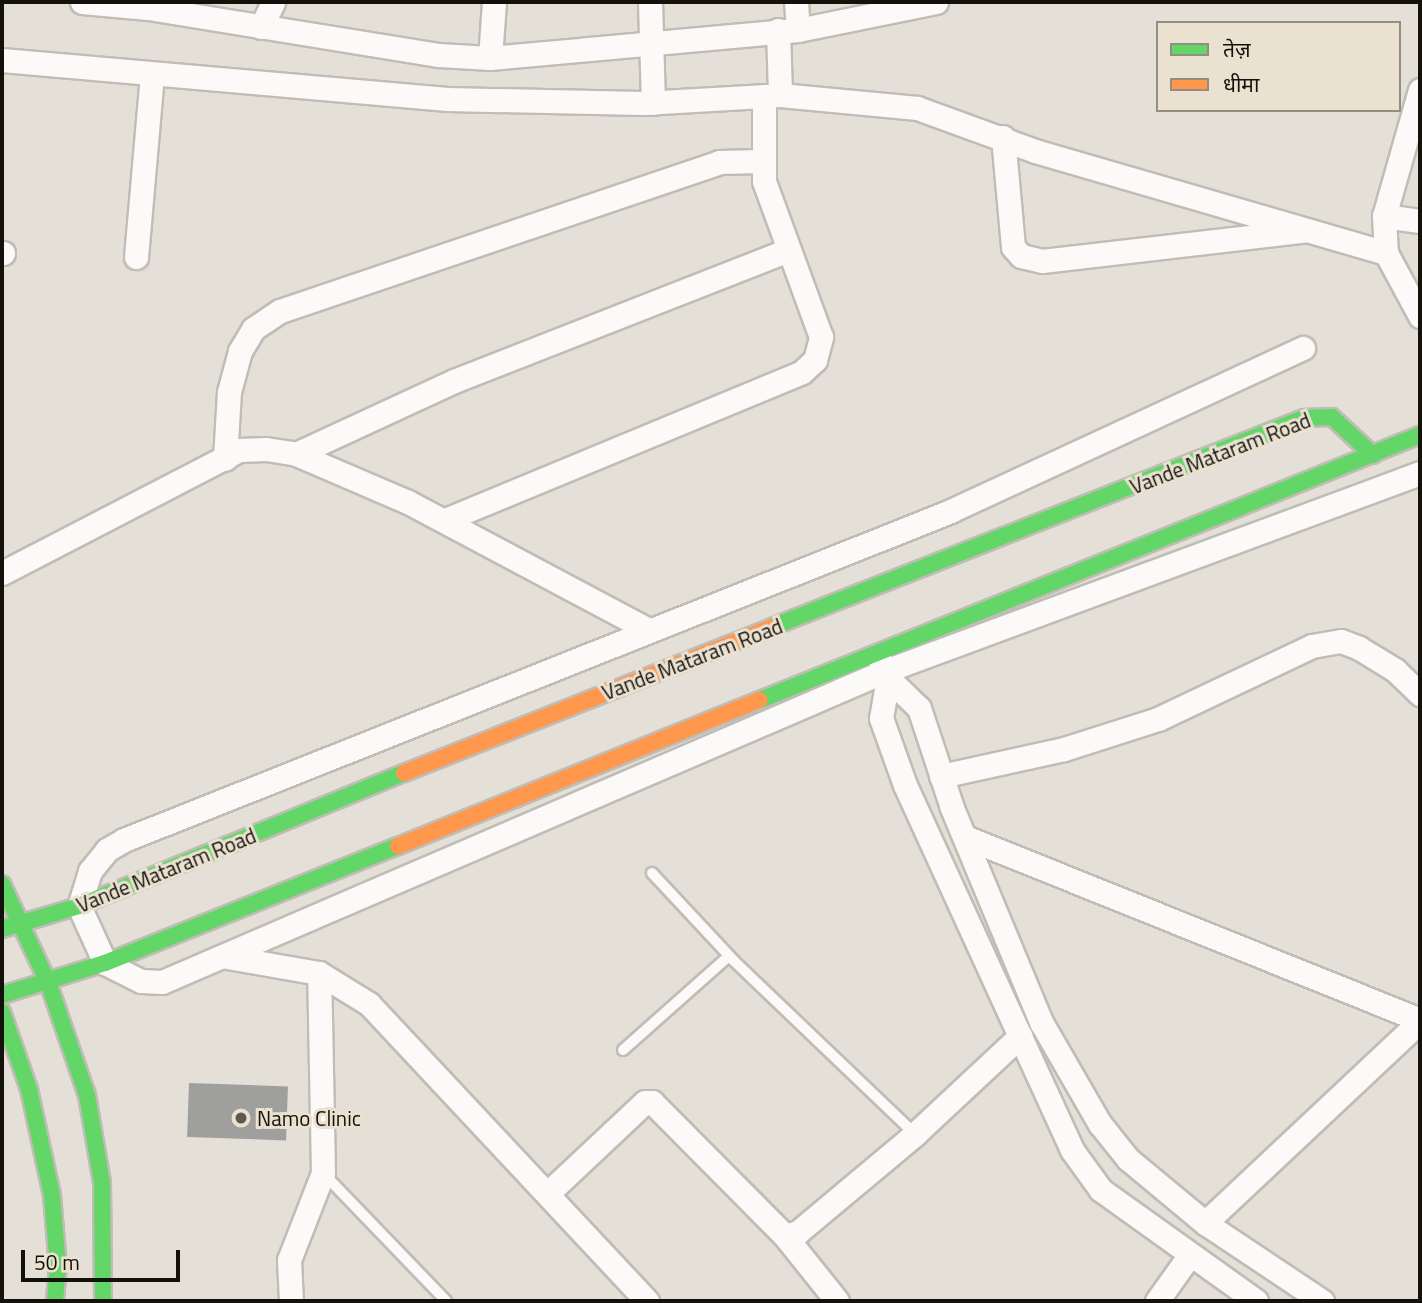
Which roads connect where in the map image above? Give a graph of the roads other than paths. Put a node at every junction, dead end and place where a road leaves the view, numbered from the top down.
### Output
1 (82, 2) edge
2 (273, 2) edge
3 (494, 2) edge
4 (650, 2) edge
5 (796, 2) edge
6 (936, 2) edge
7 (157, 5) edge
8 (261, 27) junction
9 (788, 30) junction
10 (651, 42) junction
11 (490, 58) junction
12 (2, 60) edge
13 (152, 75) junction
14 (1420, 90) edge
15 (772, 96) junction
16 (653, 103) junction
17 (1003, 137) junction
18 (762, 161) junction
19 (1384, 216) junction
20 (1420, 221) edge
21 (1306, 230) junction
22 (788, 250) junction
23 (1386, 253) junction
24 (136, 257) dead end
25 (1420, 316) edge
26 (1303, 348) dead end
27 (1420, 435) edge
28 (296, 454) junction
29 (1373, 454) junction
30 (225, 459) junction
31 (1420, 473) edge
32 (445, 520) junction
33 (2, 573) edge
34 (649, 630) junction
35 (883, 667) junction
36 (1420, 694) edge
37 (941, 776) junction
38 (965, 837) junction
39 (652, 873) dead end
40 (2, 884) edge
41 (79, 906) junction
42 (22, 923) junction
43 (2, 929) edge
44 (729, 956) junction
45 (226, 957) junction
46 (105, 964) junction
47 (319, 973) junction
48 (48, 982) junction
49 (2, 995) edge
50 (2, 1012) edge
51 (1420, 1020) edge
52 (1020, 1036) junction
53 (623, 1050) dead end
54 (915, 1134) junction
55 (323, 1173) junction
56 (548, 1193) junction
57 (1205, 1223) junction
58 (785, 1236) junction
59 (1189, 1256) junction
60 (55, 1301) edge
61 (103, 1301) edge
62 (291, 1301) edge
63 (446, 1301) edge
64 (647, 1301) edge
65 (837, 1301) edge
66 (1157, 1301) edge
67 (1256, 1301) edge
68 (1322, 1301) edge

1 - 7 street
2 - 8 street
3 - 11 street
4 - 10 street
5 - 9 street
6 - 9 street
7 - 8 street
8 - 11 street
9 - 10 street
9 - 15 street
10 - 11 street
10 - 16 street
12 - 13 street
13 - 16 street
13 - 24 street
14 - 19 street
15 - 16 street
15 - 17 street
15 - 18 street
17 - 21 street
17 - 21 street
18 - 22 street
18 - 30 street
19 - 20 street
19 - 23 street
21 - 23 street
22 - 28 street
22 - 32 street
23 - 25 street
26 - 34 street
27 - 29 main road
28 - 30 street
28 - 32 street
29 - 35 main road
29 - 41 main road, Vande Mataram Road
30 - 33 street
31 - 35 street
32 - 34 street
34 - 41 street
35 - 37 street
35 - 45 street
35 - 46 main road
35 - 52 street
36 - 37 street
37 - 38 street
38 - 51 street
38 - 57 street
39 - 44 lane
40 - 42 main road
41 - 42 main road, Vande Mataram Road
41 - 46 street
42 - 43 main road, Vande Mataram Road
42 - 48 main road
44 - 53 lane
44 - 54 lane
45 - 46 street
45 - 47 street
46 - 48 main road
47 - 55 street
47 - 56 street
48 - 49 main road
48 - 61 main road
50 - 60 main road
51 - 57 street
52 - 54 street
52 - 59 street
54 - 58 street
55 - 62 street
55 - 63 lane
56 - 58 street
56 - 64 street
57 - 68 street
58 - 65 street
59 - 66 street
59 - 67 street

